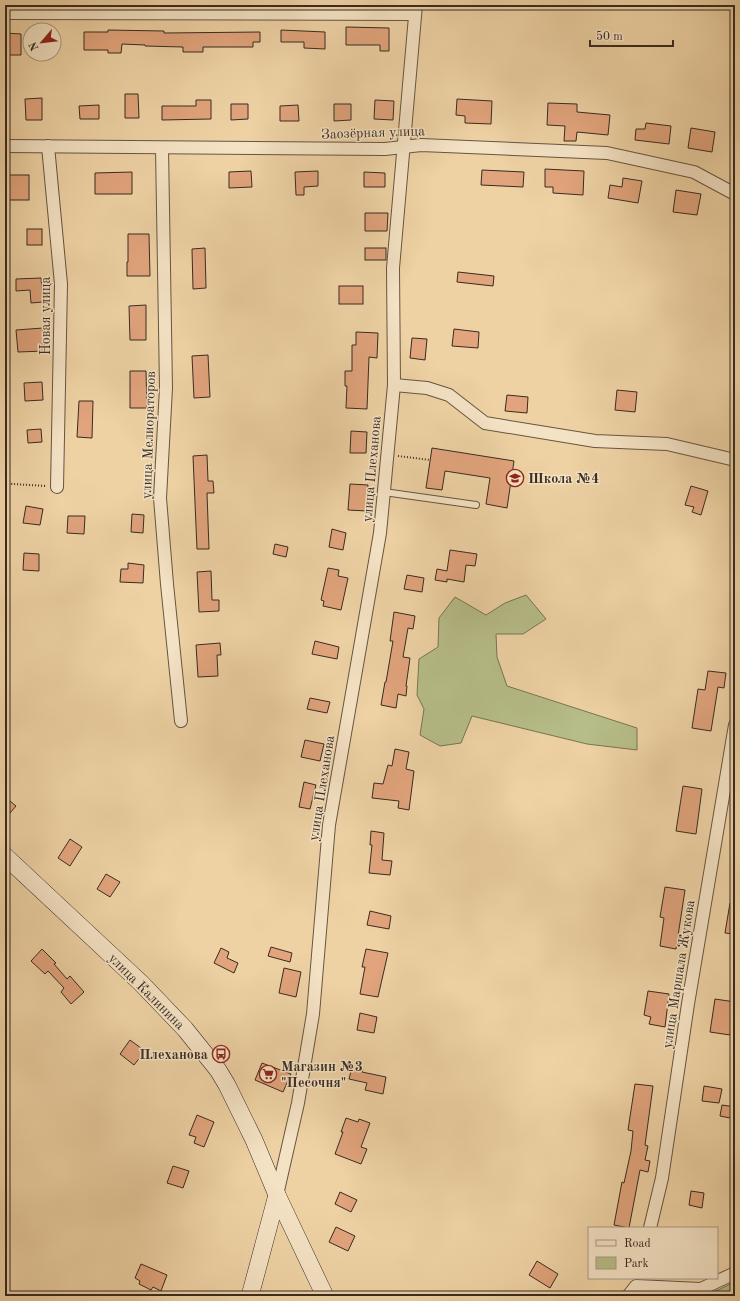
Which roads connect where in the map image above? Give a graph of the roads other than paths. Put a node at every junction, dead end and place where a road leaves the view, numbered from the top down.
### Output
1 (415, 9) edge
2 (5, 13) edge
3 (5, 146) edge
4 (48, 146) junction
5 (403, 147) junction
6 (162, 148) junction
7 (735, 194) edge
8 (394, 385) junction
9 (735, 460) edge
10 (57, 487) road end
11 (384, 492) junction
12 (476, 505) dead end
13 (181, 721) dead end
14 (735, 725) edge
15 (5, 856) edge
16 (277, 1195) junction
17 (650, 1227) edge
18 (735, 1272) edge
19 (637, 1282) edge
20 (250, 1296) edge
21 (325, 1296) edge
22 (628, 1296) edge

1 - 2 street
1 - 5 street, улица Плеханова
3 - 4 street, Заозёрная улица
4 - 6 street, Заозёрная улица
4 - 10 street, Новая улица
5 - 6 street, Заозёрная улица
5 - 7 street, Заозёрная улица
5 - 8 street, улица Плеханова
6 - 13 street, улица Мелиораторов
8 - 9 street
8 - 11 street, улица Плеханова
11 - 12 lane
11 - 16 street, улица Плеханова
14 - 17 street, улица Маршала Жукова
15 - 16 main road, улица Калинина
16 - 20 main road
16 - 21 main road, улица Калинина
18 - 19 street
19 - 22 street

